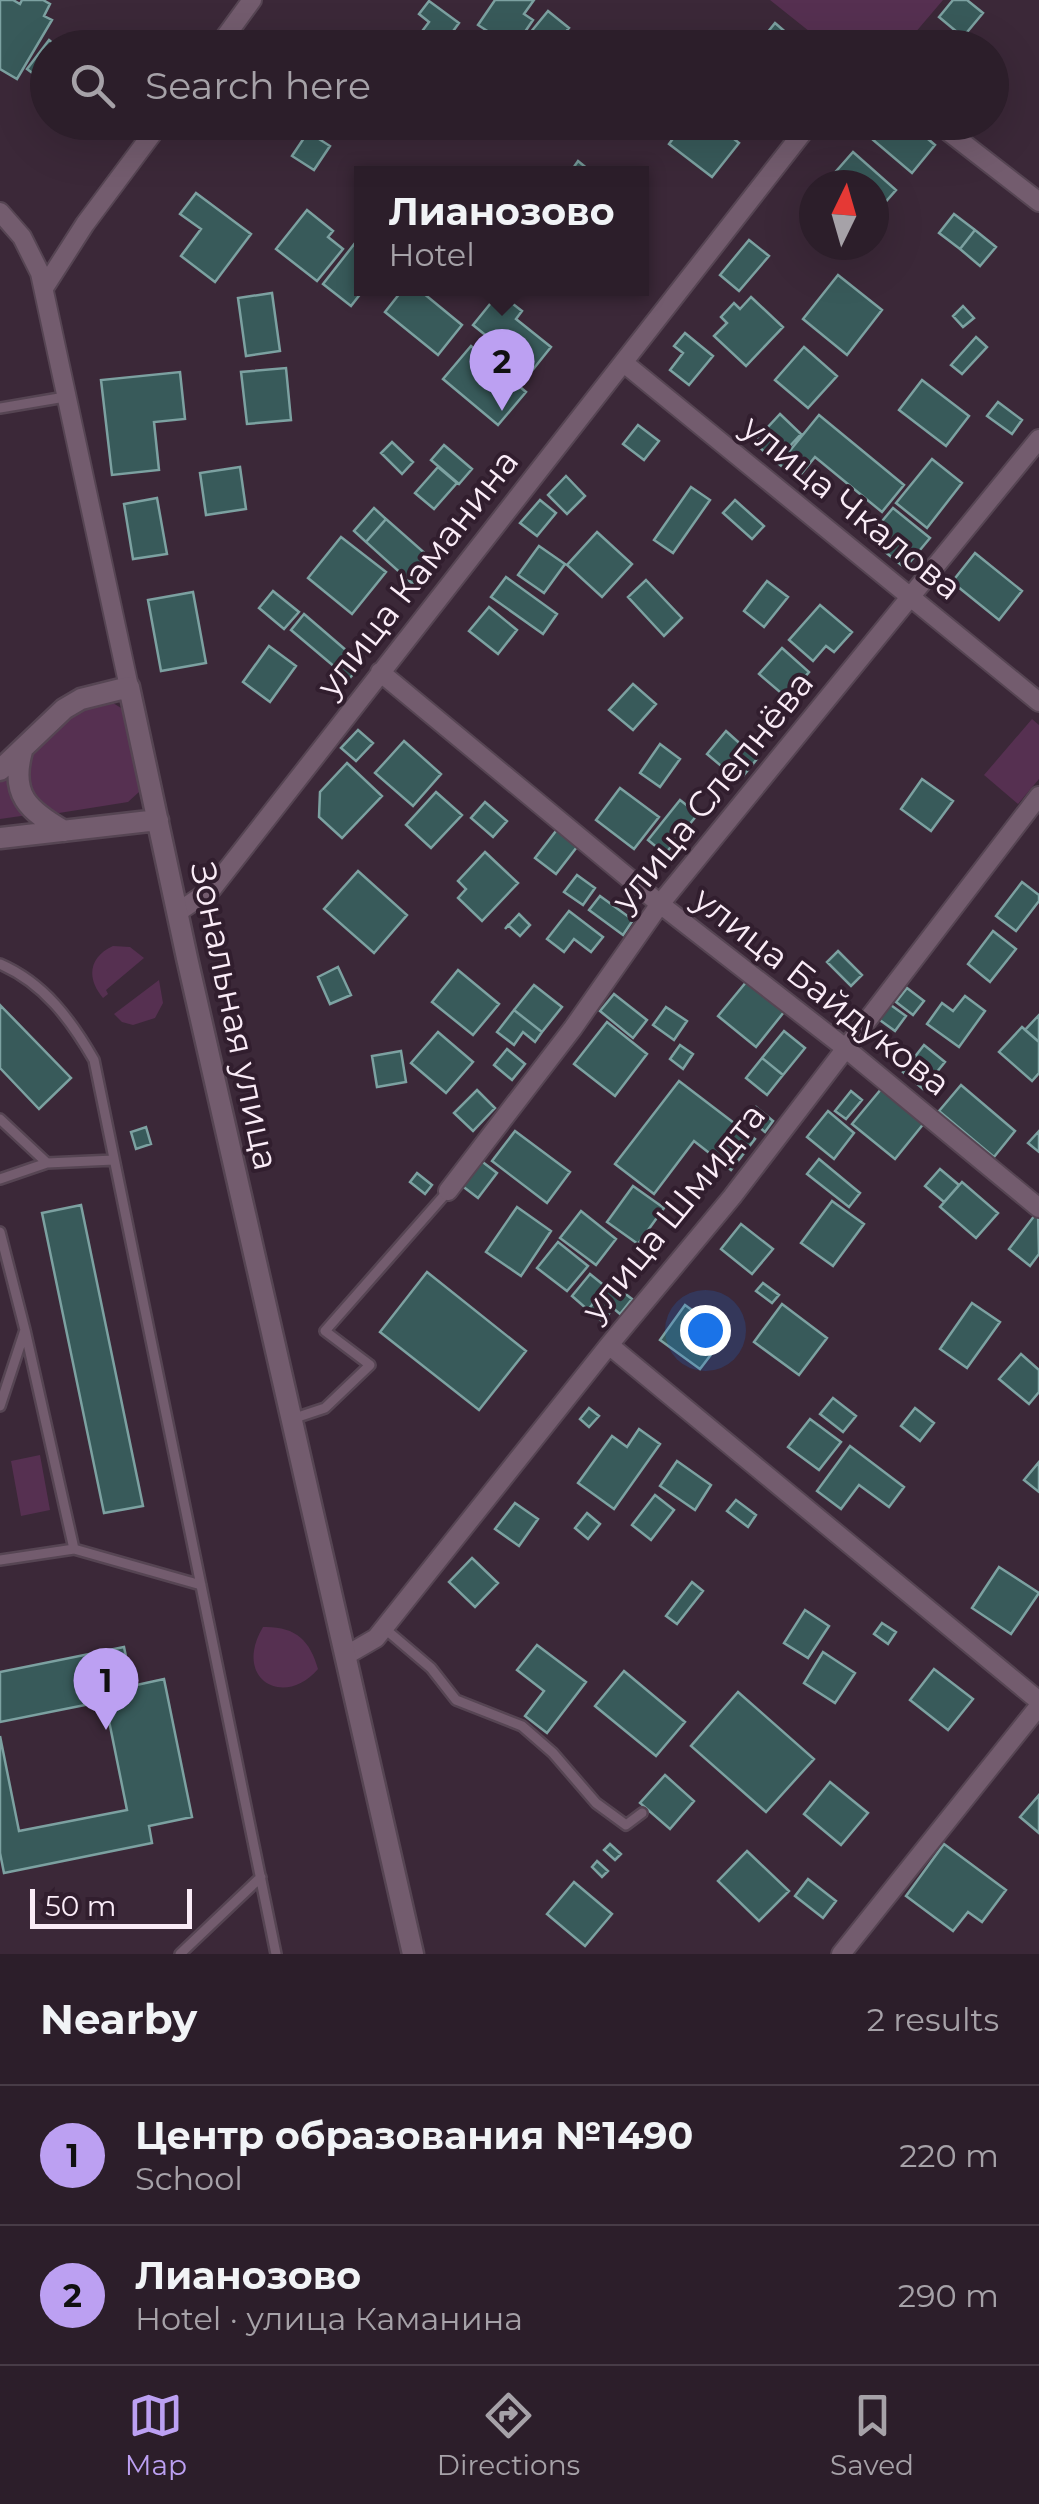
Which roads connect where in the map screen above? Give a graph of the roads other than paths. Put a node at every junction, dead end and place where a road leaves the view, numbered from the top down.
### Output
1 (252, 0) edge
2 (230, 30) edge
3 (148, 140) edge
4 (797, 140) edge
5 (959, 140) edge
6 (1039, 202) edge
7 (0, 212) edge
8 (44, 288) junction
9 (624, 363) junction
10 (68, 396) junction
11 (0, 408) edge
12 (1039, 439) edge
13 (910, 597) junction
14 (380, 672) junction
15 (129, 686) junction
16 (1039, 702) edge
17 (23, 749) junction
18 (0, 770) edge
19 (1039, 796) edge
20 (158, 820) junction
21 (64, 831) junction
22 (0, 838) edge
23 (660, 904) junction
24 (178, 912) junction
25 (0, 964) edge
26 (844, 1048) junction
27 (0, 1119) edge
28 (114, 1160) junction
29 (47, 1164) junction
30 (0, 1179) edge
31 (448, 1191) joint
32 (1039, 1208) edge
33 (0, 1232) edge
34 (25, 1330) junction
35 (609, 1345) junction
36 (0, 1406) edge
37 (292, 1420) junction
38 (74, 1549) junction
39 (0, 1560) edge
40 (201, 1585) junction
41 (384, 1628) junction
42 (346, 1656) junction
43 (1039, 1704) edge
44 (642, 1813) dead end
45 (261, 1877) junction
46 (180, 1954) edge
47 (276, 1954) edge
48 (413, 1954) edge
49 (840, 1954) edge

1 - 2 street
3 - 8 street
4 - 9 street, улица Каманина
5 - 6 street
7 - 8 street, Зональная улица
8 - 10 street, Зональная улица
9 - 13 street, улица Чкалова
9 - 14 street, улица Каманина
10 - 11 lane
10 - 15 street, Зональная улица
12 - 13 street, улица Слепнёва
13 - 16 street, улица Чкалова
13 - 23 street, улица Слепнёва
14 - 23 street, улица Байдукова
14 - 24 street, улица Каманина
15 - 17 street
15 - 20 street, Зональная улица
17 - 18 street
17 - 21 street
19 - 26 street, улица Шмидта
20 - 21 street
20 - 24 street, Зональная улица
21 - 22 street
23 - 26 street, улица Байдукова
23 - 31 street, улица Слепнёва
24 - 37 street, Зональная улица
25 - 28 lane
26 - 32 street, улица Байдукова
26 - 35 street, улица Шмидта
27 - 29 lane
28 - 29 lane
28 - 40 lane
29 - 30 lane
31 - 37 lane
33 - 34 lane
34 - 36 lane
34 - 38 lane
35 - 41 street, улица Шмидта
35 - 43 street
37 - 42 street, Зональная улица
38 - 39 lane
38 - 40 lane
40 - 45 lane
41 - 42 street, улица Шмидта
41 - 44 lane
42 - 48 street, Зональная улица
43 - 49 street
45 - 46 lane
45 - 47 lane

